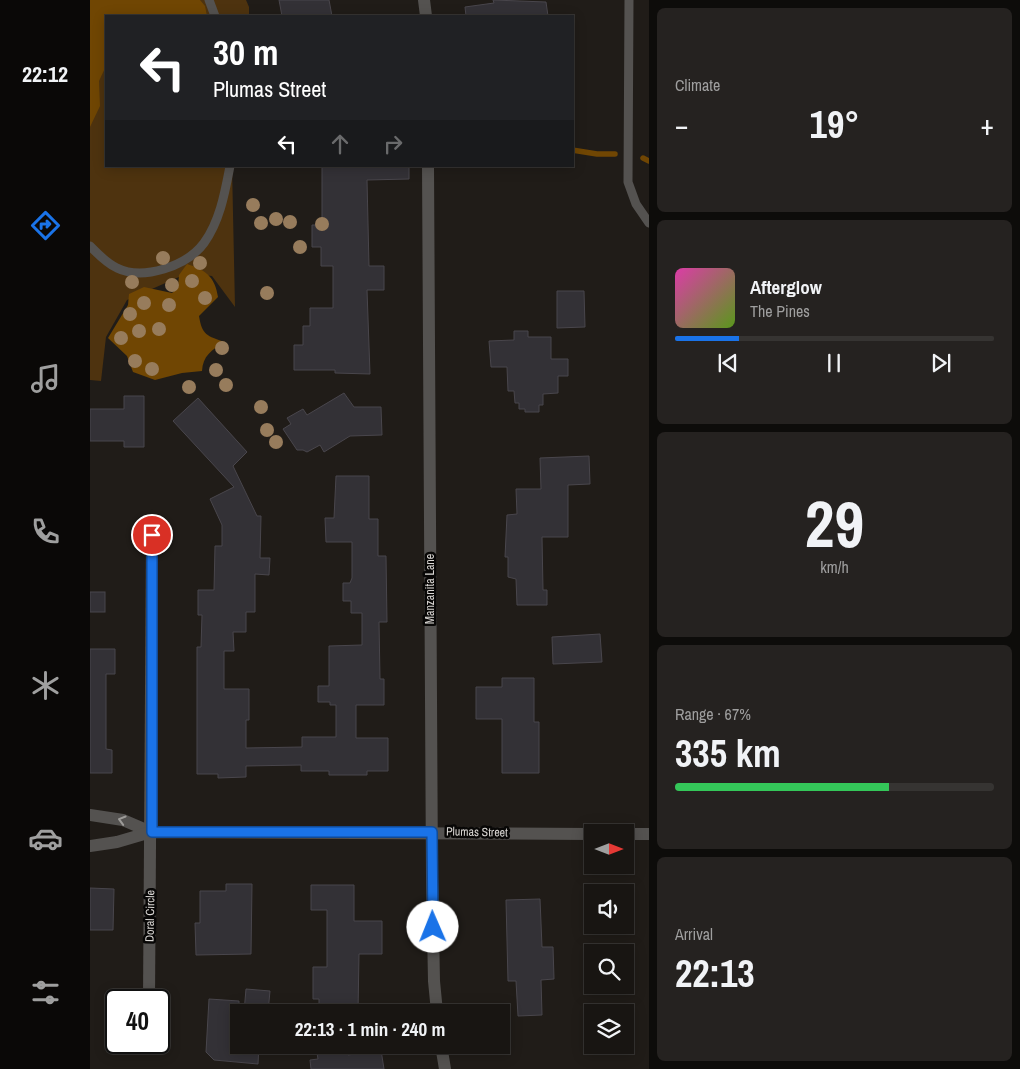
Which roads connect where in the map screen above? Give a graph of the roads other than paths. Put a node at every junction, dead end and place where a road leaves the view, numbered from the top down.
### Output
1 (209, 0) edge
2 (424, 0) edge
3 (629, 0) edge
4 (215, 15) edge
5 (426, 15) edge
6 (230, 167) edge
7 (428, 167) edge
8 (649, 223) edge
9 (90, 246) edge
10 (152, 535) dead end
11 (90, 815) edge
12 (152, 832) junction
13 (432, 832) junction
14 (584, 834) edge
15 (634, 834) edge
16 (649, 834) edge
17 (90, 846) edge
18 (149, 989) edge
19 (436, 1004) edge
20 (442, 1054) edge
21 (444, 1069) edge

1 - 4 lane
2 - 5 street
3 - 8 lane
6 - 9 lane
7 - 13 street, Manzanita Lane
10 - 12 street, Doral Circle
12 -> 11 street, Plumas Street
12 - 13 street, Plumas Street
12 - 17 street, Plumas Street
12 - 18 street, Doral Circle
13 - 14 street, Plumas Street
13 - 19 street, Manzanita Lane
15 - 16 street
20 - 21 street

